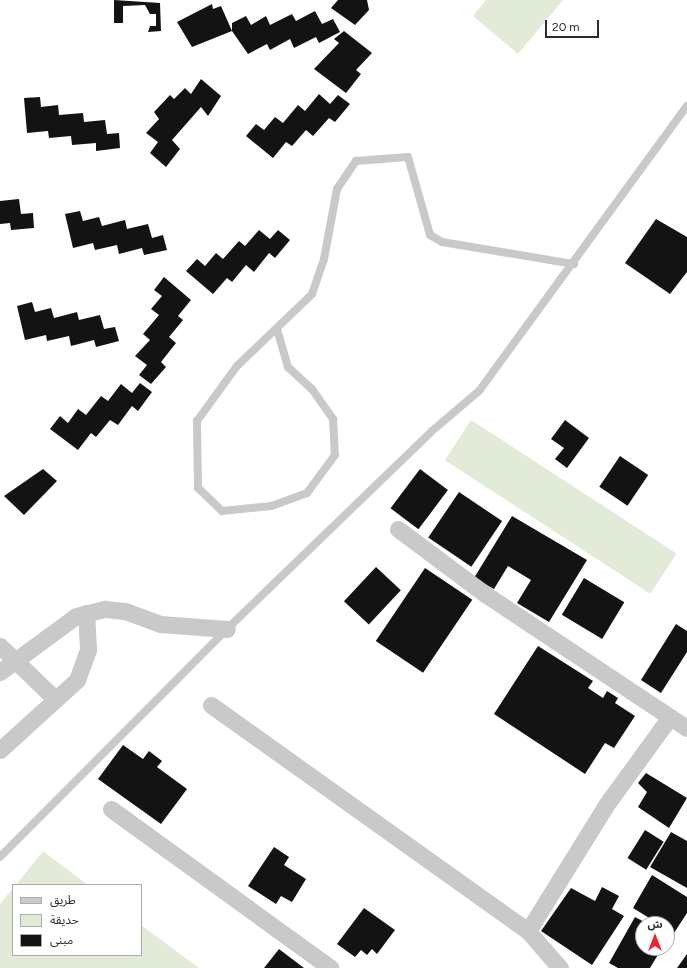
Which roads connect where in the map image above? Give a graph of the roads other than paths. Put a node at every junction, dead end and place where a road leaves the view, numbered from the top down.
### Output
1 (687, 106) edge
2 (574, 264) junction
3 (277, 329) junction
4 (398, 529) dead end
5 (86, 613) junction
6 (227, 629) junction
7 (0, 646) edge
8 (14, 661) junction
9 (0, 672) edge
10 (55, 699) junction
11 (211, 705) dead end
12 (670, 716) junction
13 (687, 728) edge
14 (0, 750) edge
15 (111, 809) dead end
16 (0, 857) edge
17 (528, 931) junction
18 (331, 968) edge
19 (560, 968) edge

1 - 2 lane
2 - 3 lane
2 - 6 lane
3 - 3 lane
4 - 12 street
5 - 6 street
5 - 8 street
5 - 10 street
6 - 16 lane
7 - 8 street
8 - 9 street
8 - 10 street
10 - 14 street
11 - 17 street
12 - 13 street
12 - 17 street
15 - 18 street
17 - 19 street

